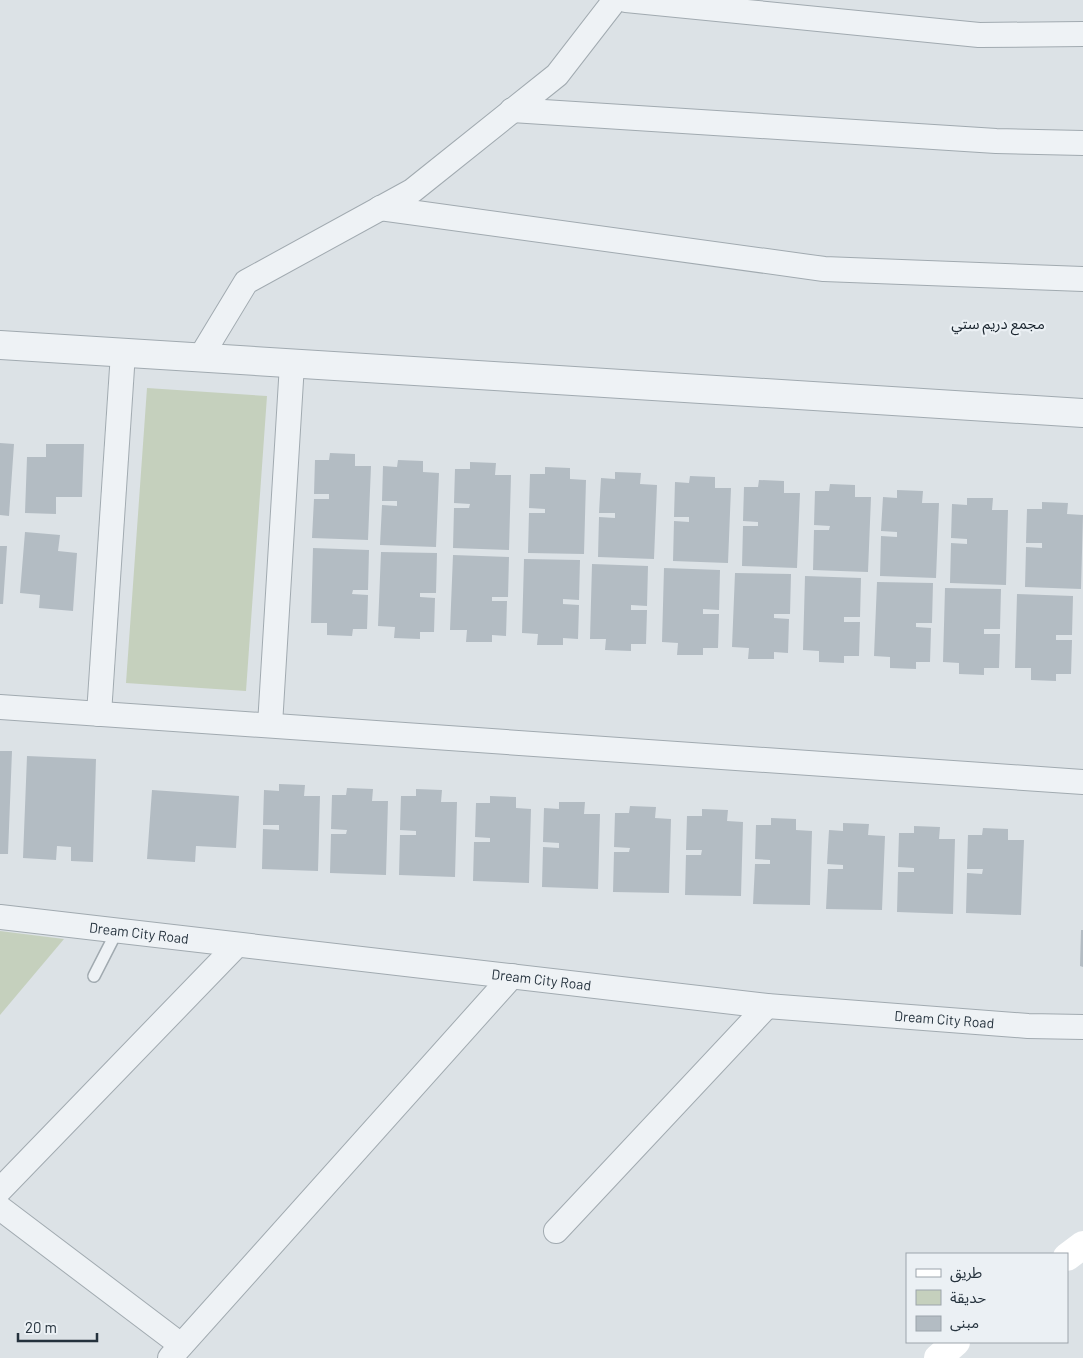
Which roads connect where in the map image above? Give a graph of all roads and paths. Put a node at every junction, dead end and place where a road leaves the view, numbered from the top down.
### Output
1 (615, 0) edge
2 (626, 0) edge
3 (1083, 34) edge
4 (512, 110) junction
5 (1083, 143) edge
6 (380, 208) junction
7 (1083, 279) edge
8 (0, 345) edge
9 (123, 353) junction
10 (200, 358) junction
11 (292, 364) junction
12 (1083, 413) edge
13 (0, 707) edge
14 (99, 714) junction
15 (270, 725) junction
16 (1083, 782) edge
17 (0, 917) edge
18 (117, 931) junction
19 (237, 945) junction
20 (94, 976) dead end
21 (512, 976) junction
22 (767, 1006) junction
23 (1083, 1028) edge
24 (0, 1190) edge
25 (0, 1208) edge
26 (556, 1231) dead end
27 (1083, 1245) edge
28 (1068, 1256) edge
29 (955, 1343) edge
30 (176, 1352) edge
31 (938, 1358) edge

1 - 4 street
2 - 3 street
4 - 5 street
4 - 6 street
6 - 7 street
6 - 10 street
8 - 9 street
9 - 10 street
9 - 14 street
10 - 11 street
11 - 12 street
11 - 15 street
13 - 14 street
14 - 15 street
15 - 16 street
17 - 18 street, Dream City Road
18 - 19 street, Dream City Road
18 - 20 lane
19 - 21 street, Dream City Road
19 - 24 street
21 - 22 street, Dream City Road
21 - 30 street
22 - 23 street, Dream City Road
22 - 26 street
25 - 30 street
27 - 28 main road
29 - 31 main road

